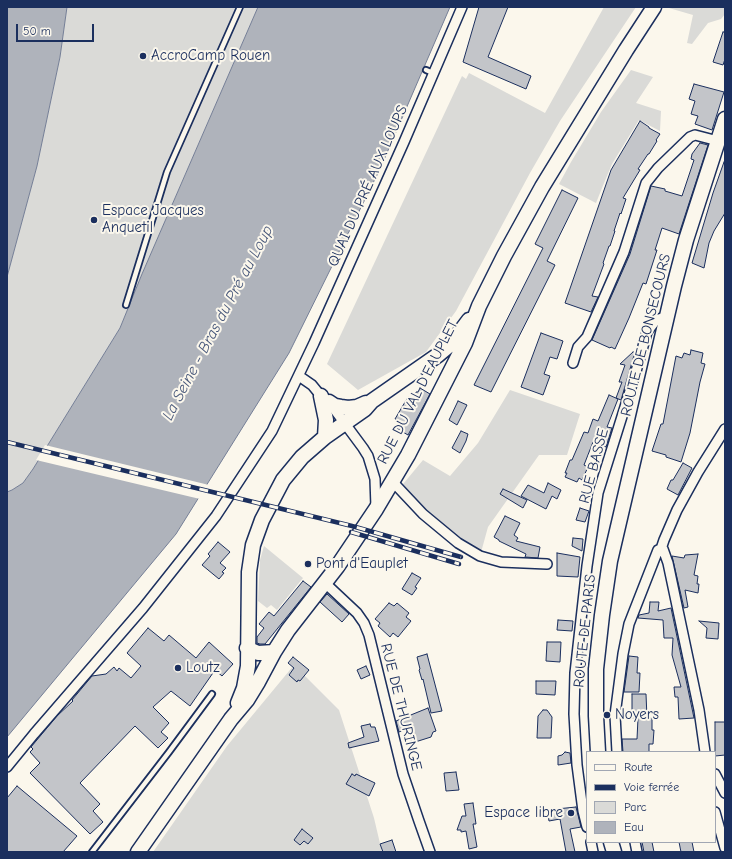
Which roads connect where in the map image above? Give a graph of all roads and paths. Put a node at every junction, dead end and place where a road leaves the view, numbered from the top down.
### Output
1 (240, 7) edge
2 (462, 7) edge
3 (654, 7) edge
4 (725, 119) edge
5 (718, 141) junction
6 (126, 305) dead end
7 (479, 306) junction
8 (668, 316) junction
9 (573, 363) dead end
10 (299, 376) junction
11 (325, 399) junction
12 (372, 401) junction
13 (345, 423) junction
14 (725, 429) edge
15 (325, 437) junction
16 (392, 482) junction
17 (376, 509) junction
18 (661, 549) junction
19 (610, 561) joint
20 (547, 564) dead end
21 (325, 583) junction
22 (247, 648) junction
23 (274, 652) junction
24 (212, 694) dead end
25 (231, 719) junction
26 (598, 751) edge
27 (616, 751) edge
28 (705, 751) edge
29 (7, 767) edge
30 (716, 776) edge
31 (725, 792) edge
32 (716, 816) edge
33 (586, 823) edge
34 (725, 848) edge
35 (92, 852) edge
36 (138, 852) edge
37 (430, 852) edge

1 - 6 lane
2 - 10 street, QUAI DU PRÉ AUX LOUPS
3 - 7 main road
4 - 5 main road, ROUTE DE BONSECOURS
5 - 8 main road, ROUTE DE BONSECOURS
5 - 9 street
7 - 12 main road, RUE DU VAL D'EAUPLET
7 - 16 main road, RUE DU VAL D'EAUPLET
8 - 19 main road, ROUTE DE BONSECOURS
8 - 33 street, RUE BASSE
10 - 11 street
10 - 29 street, QUAI DU PRÉ AUX LOUPS
11 - 12 main road
11 - 13 street
11 - 15 main road
12 - 13 main road, RUE DU VAL D'EAUPLET
13 - 15 main road, RUE DU VAL D'EAUPLET
13 - 17 street
14 - 18 street
15 - 22 main road, RUE DU VAL D'EAUPLET
16 - 17 main road, RUE DU VAL D'EAUPLET
16 - 20 street
17 - 21 main road, RUE DU VAL D'EAUPLET
18 - 27 street
18 - 28 street
19 - 26 main road, ROUTE DE PARIS
21 - 23 main road, RUE DU VAL D'EAUPLET
21 - 37 street, RUE DE THURINGE
22 - 23 main road
22 - 25 main road, RUE DU VAL D'EAUPLET
23 - 25 main road, RUE DU VAL D'EAUPLET
24 - 35 lane
25 - 36 main road
30 - 31 street
32 - 34 street

